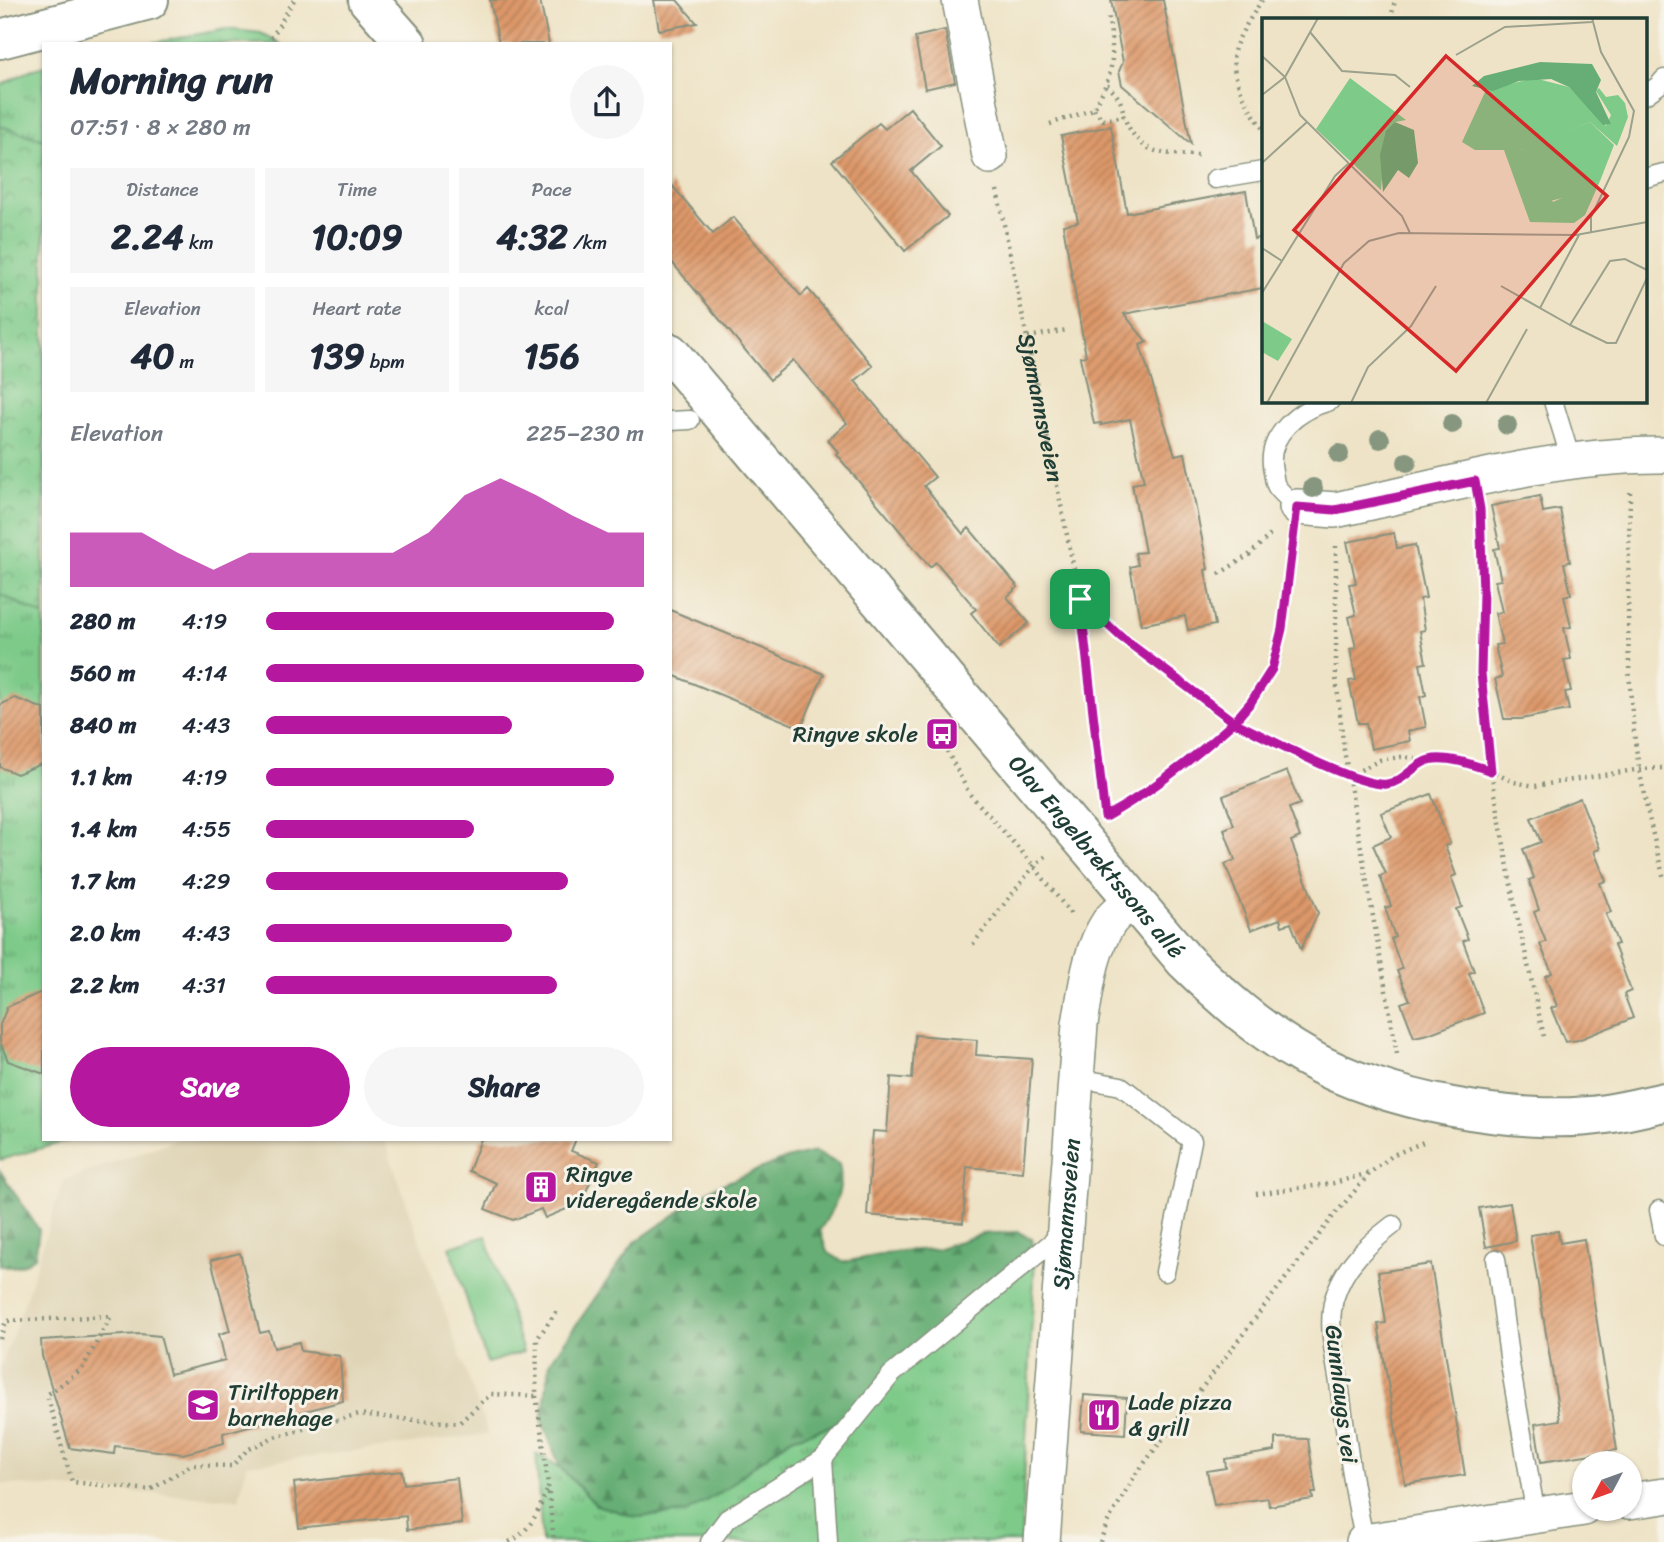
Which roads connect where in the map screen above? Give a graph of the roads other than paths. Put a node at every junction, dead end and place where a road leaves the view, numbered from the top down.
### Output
1 (149, 0) edge
2 (368, 0) edge
3 (960, 0) edge
4 (0, 39) edge
5 (405, 42) edge
6 (1664, 79) edge
7 (1646, 94) edge
8 (990, 156) road end
9 (1262, 171) edge
10 (1664, 173) edge
11 (1646, 177) edge
12 (1218, 179) road end
13 (672, 355) edge
14 (1326, 402) edge
15 (1553, 402) edge
16 (690, 420) dead end
17 (672, 421) edge
18 (1664, 455) edge
19 (1571, 460) junction
20 (1297, 507) joint
21 (1133, 899) junction
22 (1078, 1078) junction
23 (1664, 1102) edge
24 (1659, 1210) dead end
25 (1393, 1225) dead end
26 (1066, 1231) junction
27 (1664, 1236) edge
28 (1496, 1259) dead end
29 (1165, 1272) dead end
30 (823, 1459) junction
31 (1664, 1496) edge
32 (1642, 1500) edge
33 (1572, 1510) edge
34 (1536, 1516) junction
35 (710, 1542) edge
36 (828, 1542) edge
37 (1042, 1542) edge
38 (1364, 1542) edge

1 - 4 street
2 - 5 street
3 - 8 street
6 - 7 lane
9 - 12 lane
10 - 11 lane
13 - 21 street, Olav Engelbrektssons allé
14 - 20 lane
15 - 19 lane
16 - 17 lane
18 - 19 street
19 - 20 street
21 - 22 street, Sjømannsveien
21 - 23 street, Olav Engelbrektssons allé
22 - 26 street, Sjømannsveien
22 - 29 lane
24 - 27 lane
25 - 38 lane, Gunnlaugs vei
26 - 30 lane
26 - 37 street, Sjømannsveien
28 - 34 lane
30 - 35 lane
30 - 36 lane
31 - 32 street
33 - 34 street, Gunnlaugs vei
34 - 38 street, Gunnlaugs vei

